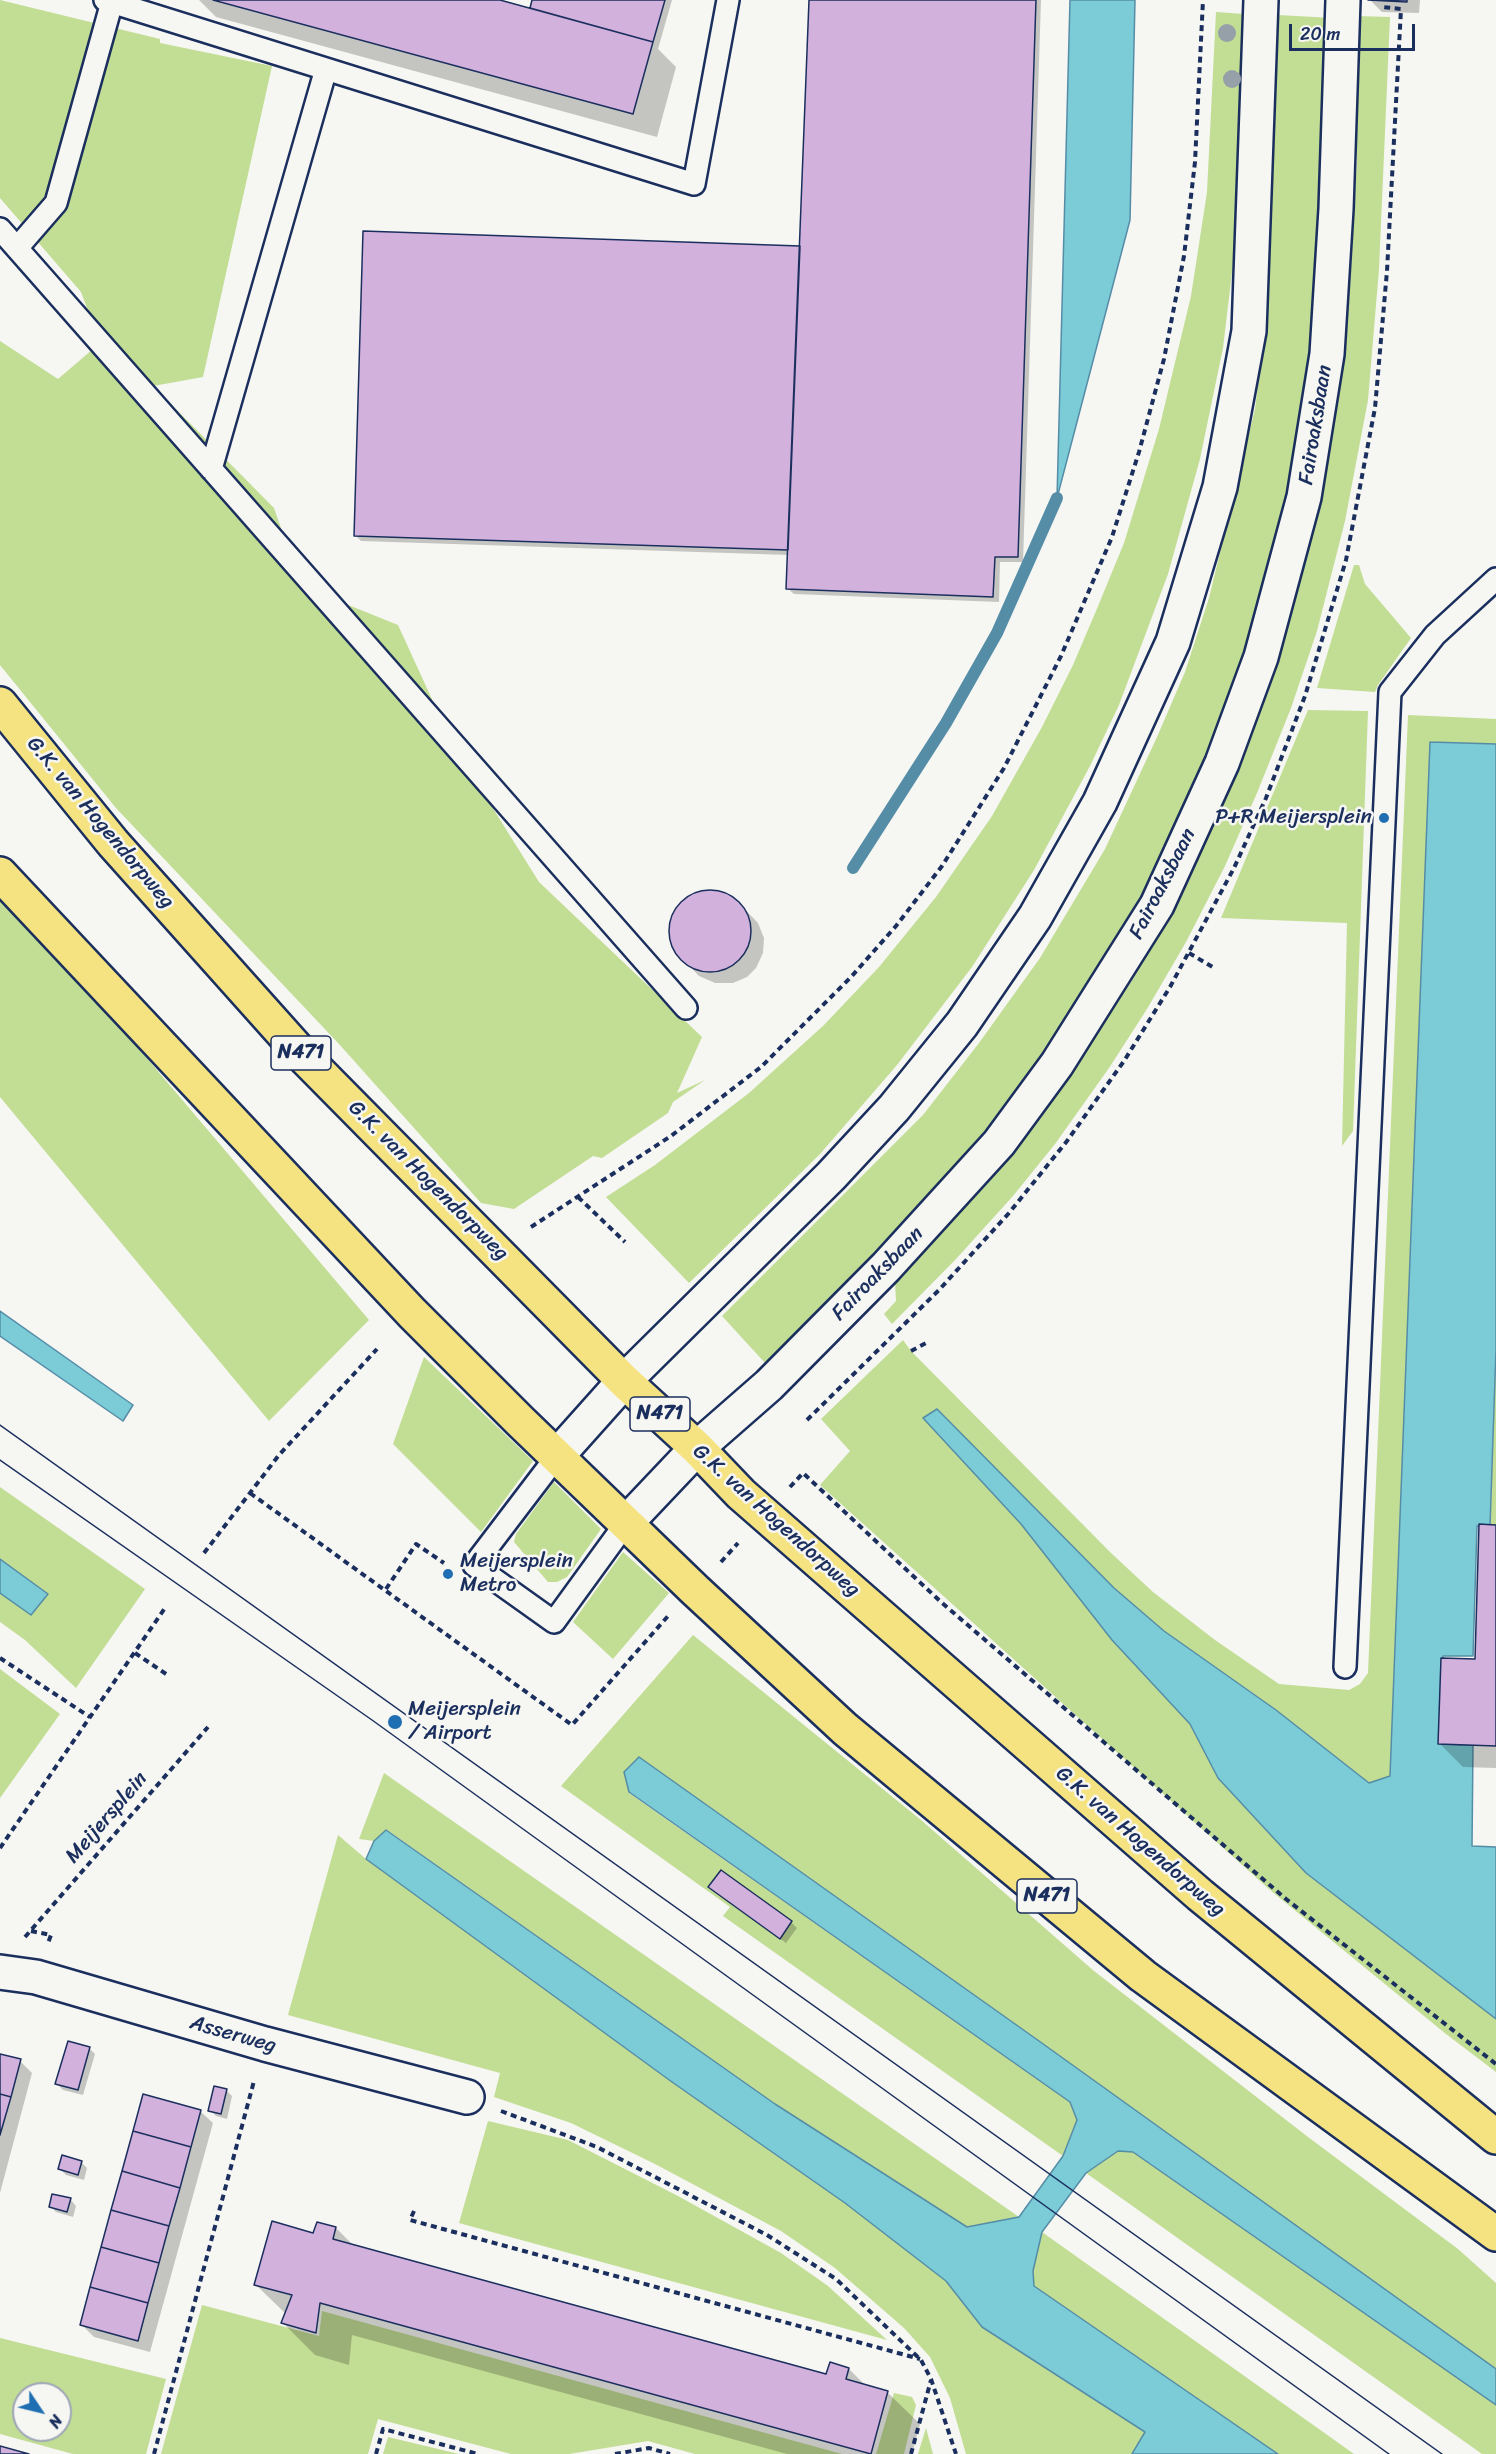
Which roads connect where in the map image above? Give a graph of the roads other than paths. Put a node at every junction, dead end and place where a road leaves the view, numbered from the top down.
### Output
1 (728, 0) edge
2 (1261, 0) edge
3 (1343, 0) edge
4 (109, 1) edge
5 (326, 69) junction
6 (0, 229) edge
7 (17, 248) junction
8 (211, 469) junction
9 (1496, 579) edge
10 (0, 704) edge
11 (0, 874) edge
12 (686, 1008) dead end
13 (624, 1381) junction
14 (697, 1448) junction
15 (557, 1456) junction
16 (626, 1523) junction
17 (1345, 1667) dead end
18 (0, 1972) edge
19 (467, 2097) road end
20 (1496, 2137) edge
21 (1496, 2234) edge

1 - 5 lane
2 - 13 main road
3 - 14 main road, Fairoaksbaan
4 - 5 lane
4 - 7 lane
5 - 8 lane
6 - 7 lane
7 - 8 lane
8 - 12 lane
9 - 17 lane
10 - 13 main road, G.K. van Hogendorpweg / N471
11 - 15 main road, N471
13 - 14 main road, G.K. van Hogendorpweg / N471
13 - 15 main road
14 - 16 main road, Fairoaksbaan
14 - 20 main road, G.K. van Hogendorpweg / N471
15 - 16 main road, N471
15 - 16 lane
16 - 21 main road, N471
18 - 19 main road, Asserweg

